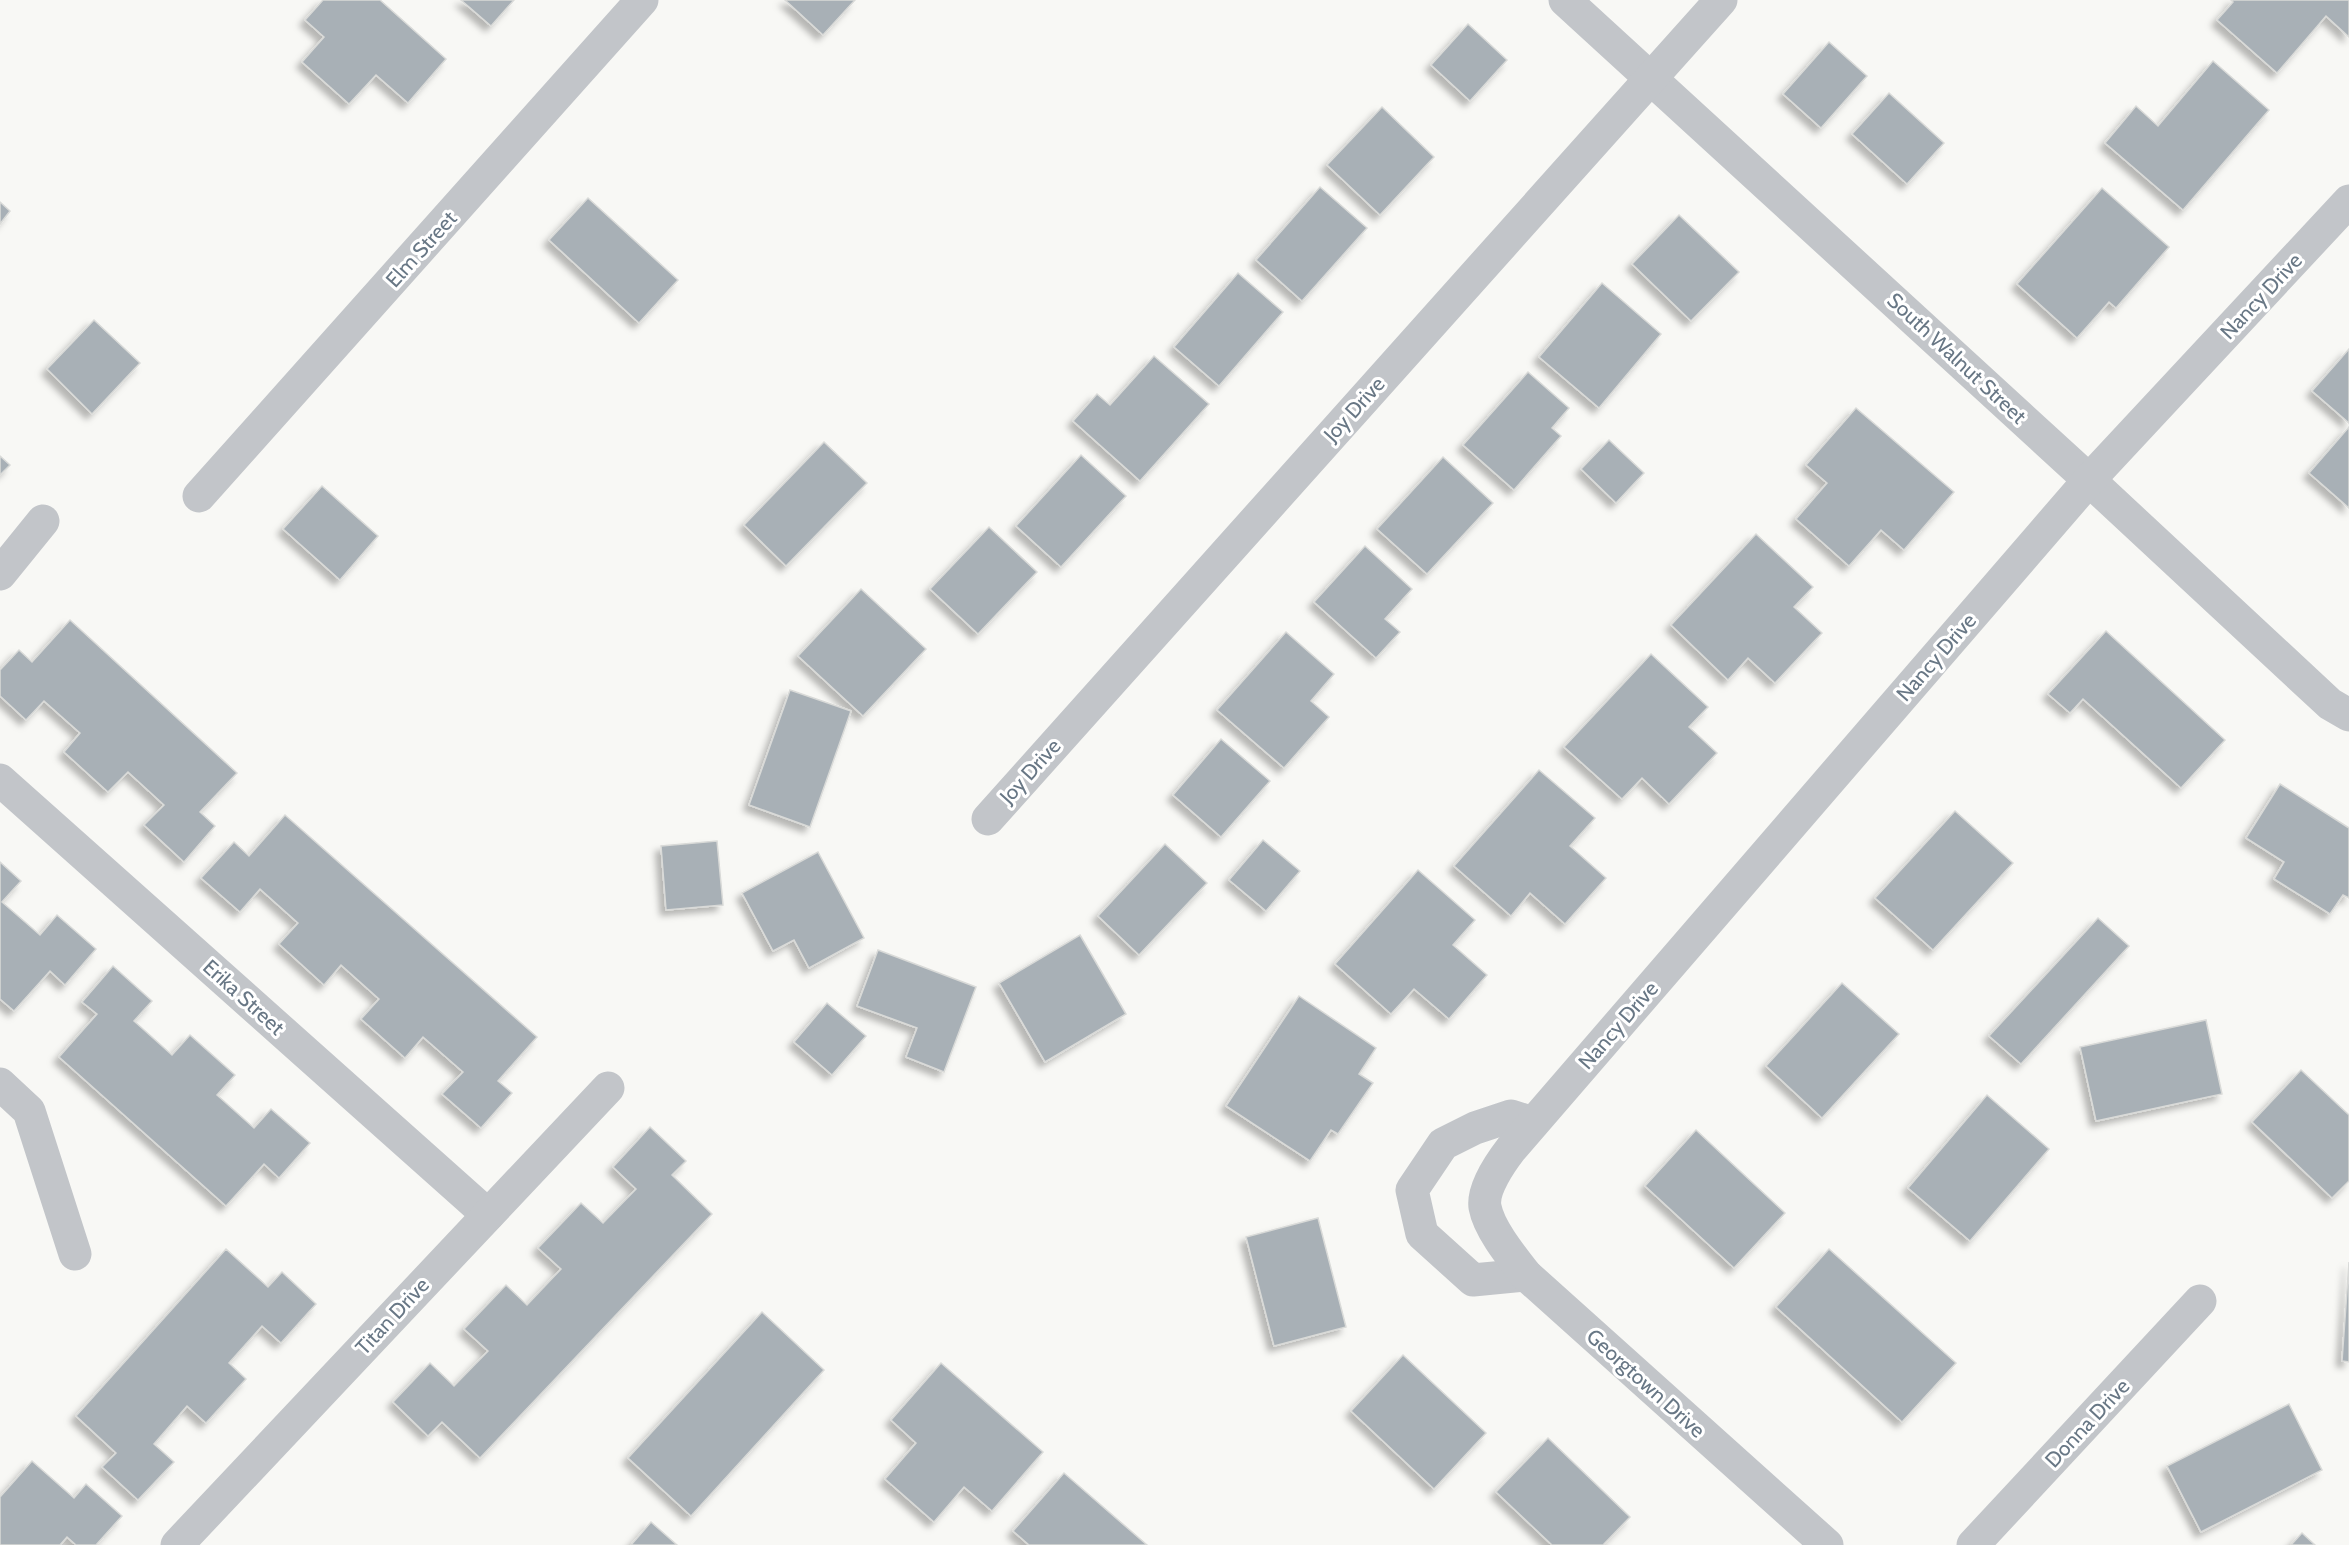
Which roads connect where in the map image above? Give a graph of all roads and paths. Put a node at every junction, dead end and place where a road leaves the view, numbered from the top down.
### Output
1 (642, 0) edge
2 (1565, 0) edge
3 (1722, 0) edge
4 (1651, 78) junction
5 (2349, 201) edge
6 (2089, 480) junction
7 (199, 496) dead end
8 (43, 522) dead end
9 (0, 574) edge
10 (2349, 715) edge
11 (0, 780) edge
12 (988, 819) dead end
13 (0, 1084) edge
14 (608, 1088) dead end
15 (1533, 1123) junction
16 (1484, 1206) joint
17 (488, 1215) junction
18 (75, 1254) dead end
19 (1526, 1275) junction
20 (2200, 1301) dead end
21 (177, 1545) edge
22 (1827, 1545) edge
23 (1973, 1545) edge

1 - 7 street, Elm Street
2 - 4 street, South Walnut Street
3 - 4 street, Joy Drive
4 - 6 street, South Walnut Street
4 - 12 street, Joy Drive
5 - 6 street, Nancy Drive
6 - 10 street, South Walnut Street
6 - 15 street, Nancy Drive
8 - 9 street
11 - 17 street, Erika Street
13 - 18 street
14 - 17 street, Titan Drive
15 - 16 street, Nancy Drive
15 - 19 street
16 - 19 street, Georgtown Drive
17 - 21 street, Titan Drive
19 - 22 street, Georgtown Drive
20 - 23 street, Donna Drive

